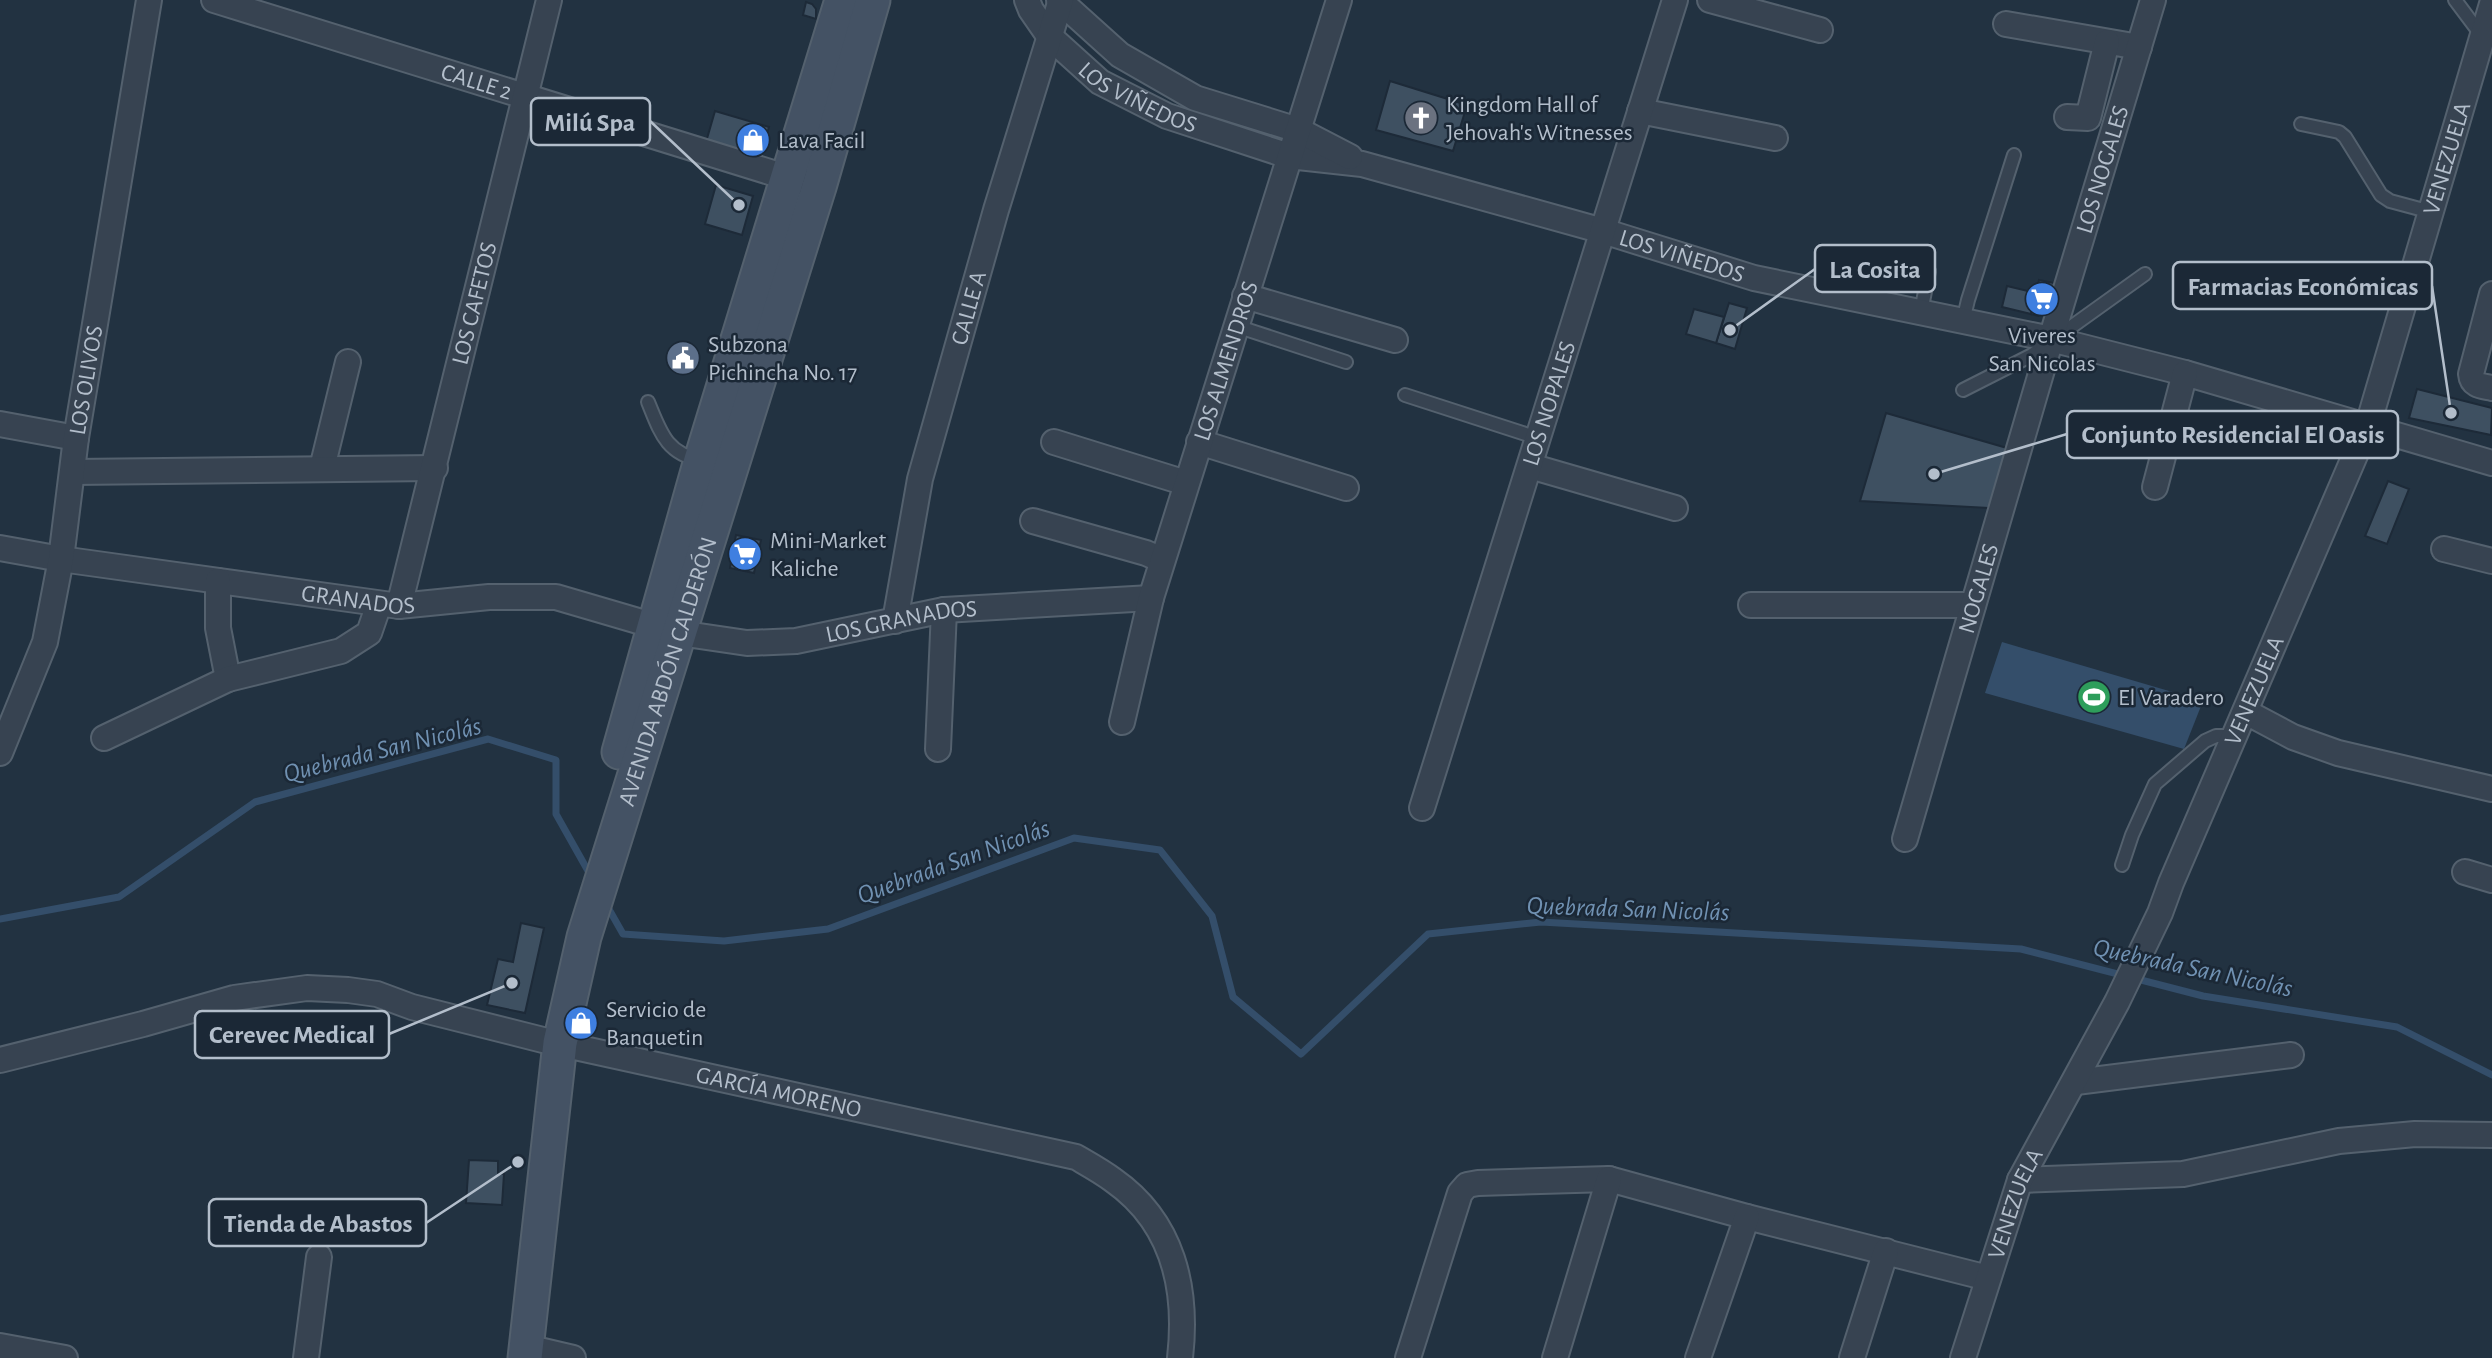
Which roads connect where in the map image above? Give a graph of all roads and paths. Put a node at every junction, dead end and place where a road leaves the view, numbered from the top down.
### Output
1 (149, 0) edge
2 (214, 0) edge
3 (549, 0) edge
4 (842, 0) edge
5 (873, 0) edge
6 (1027, 0) edge
7 (1339, 0) edge
8 (1675, 0) edge
9 (1710, 0) edge
10 (2153, 0) edge
11 (2455, 0) edge
12 (1060, 1) edge
13 (2492, 4) edge
14 (2006, 24) dead end
15 (1820, 30) dead end
16 (1049, 36) junction
17 (2483, 37) junction
18 (2106, 42) junction
19 (2138, 47) junction
20 (524, 97) junction
21 (1640, 111) junction
22 (2067, 117) dead end
23 (2301, 124) dead end
24 (1298, 130) junction
25 (1775, 138) dead end
26 (2014, 155) dead end
27 (1289, 156) junction
28 (1363, 164) junction
29 (803, 182) junction
30 (2431, 212) junction
31 (1603, 231) junction
32 (1929, 271) dead end
33 (2145, 274) dead end
34 (2492, 295) edge
35 (1245, 296) junction
36 (1920, 312) junction
37 (1963, 321) junction
38 (1236, 326) junction
39 (2051, 339) junction
40 (1395, 340) dead end
41 (348, 362) dead end
42 (1346, 362) dead end
43 (2185, 373) junction
44 (2492, 388) edge
45 (1963, 390) dead end
46 (1405, 395) dead end
47 (648, 402) dead end
48 (0, 424) edge
49 (2368, 425) junction
50 (76, 438) junction
51 (1538, 438) junction
52 (1054, 442) dead end
53 (1199, 442) junction
54 (701, 460) junction
55 (2492, 463) edge
56 (1530, 466) junction
57 (322, 468) junction
58 (435, 468) junction
59 (73, 472) junction
60 (1186, 483) junction
61 (2155, 487) dead end
62 (1346, 488) dead end
63 (1675, 508) dead end
64 (1033, 521) dead end
65 (0, 548) edge
66 (2444, 549) dead end
67 (61, 559) junction
68 (1163, 560) junction
69 (2492, 562) edge
70 (218, 581) junction
71 (1151, 598) junction
72 (389, 605) junction
73 (1751, 605) dead end
74 (1973, 605) junction
75 (944, 610) junction
76 (895, 621) junction
77 (666, 629) junction
78 (228, 679) junction
79 (2246, 712) junction
80 (1122, 722) dead end
81 (2235, 736) junction
82 (104, 738) dead end
83 (3, 739) edge
84 (938, 749) dead end
85 (2492, 789) edge
86 (1422, 808) dead end
87 (1905, 839) dead end
88 (2122, 865) dead end
89 (2465, 872) dead end
90 (2492, 880) edge
91 (552, 1042) junction
92 (2291, 1055) dead end
93 (0, 1060) edge
94 (2076, 1082) junction
95 (2492, 1135) edge
96 (1609, 1179) junction
97 (2020, 1180) junction
98 (1747, 1217) junction
99 (1885, 1251) junction
100 (319, 1257) dead end
101 (1988, 1278) junction
102 (0, 1346) edge
103 (519, 1354) edge
104 (65, 1358) edge
105 (306, 1358) edge
106 (573, 1358) edge
107 (1180, 1358) edge
108 (1408, 1358) edge
109 (1555, 1358) edge
110 (1698, 1358) edge
111 (1852, 1358) edge
112 (1963, 1358) edge

1 - 50 street, LOS OLIVOS
2 - 20 street, CALLE 2
3 - 20 street, LOS CAFETOS
4 - 29 main road, AVENIDA ABDÓN CALDERÓN
5 - 29 main road, AVENIDA ABDÓN CALDERÓN
6 - 16 street, LOS VIÑEDOS
7 - 24 street, LOS ALMENDROS
8 - 21 street, LOS NOPALES
9 - 15 street
10 - 19 street, LOS NOGALES
11 - 17 lane
12 - 16 street, CALLE A
12 - 24 street, LOS VIÑEDOS
13 - 17 street, VENEZUELA
14 - 18 street
16 - 27 street, LOS VIÑEDOS
16 - 76 street, CALLE A
17 - 30 street, VENEZUELA
18 - 19 street
18 - 22 street
19 - 39 street, LOS NOGALES
20 - 29 street, CALLE 2
20 - 58 street, LOS CAFETOS
21 - 25 street
21 - 31 street, LOS NOPALES
23 - 30 lane
24 - 27 street, LOS ALMENDROS
24 - 28 street, LOS VIÑEDOS
26 - 37 lane
27 - 28 street, LOS VIÑEDOS
27 - 35 street, LOS ALMENDROS
28 - 31 street, LOS VIÑEDOS
29 - 54 main road, AVENIDA ABDÓN CALDERÓN
29 - 77 main road, AVENIDA ABDÓN CALDERÓN
30 - 49 street, VENEZUELA
31 - 36 street, LOS VIÑEDOS
31 - 51 street, LOS NOPALES
32 - 36 lane
33 - 39 lane
34 - 44 street
35 - 38 street, LOS ALMENDROS
35 - 40 street
36 - 37 street, LOS VIÑEDOS
37 - 39 street, LOS VIÑEDOS
38 - 42 lane
38 - 53 street, LOS ALMENDROS
39 - 43 street, LOS VIÑEDOS
39 - 45 lane
39 - 74 street, NOGALES
41 - 57 street
43 - 49 street, LOS VIÑEDOS
43 - 61 street
46 - 51 lane
47 - 54 lane
48 - 50 street
49 - 55 street, LOS VIÑEDOS
49 - 79 street, VENEZUELA
50 - 59 street, LOS OLIVOS
51 - 56 street, LOS NOPALES
52 - 60 street
53 - 60 street, LOS ALMENDROS
53 - 62 street
54 - 77 main road, AVENIDA ABDÓN CALDERÓN
56 - 63 street
56 - 86 street, LOS NOPALES
57 - 58 street
57 - 59 street
58 - 72 street, LOS CAFETOS
59 - 67 street, LOS OLIVOS
60 - 68 street, LOS ALMENDROS
64 - 68 street
65 - 67 street, GRANADOS
66 - 69 street
67 - 70 street, GRANADOS
67 - 83 street, LOS OLIVOS
68 - 71 street, LOS ALMENDROS
70 - 72 street, GRANADOS
70 - 78 street
71 - 75 street, LOS GRANADOS
71 - 80 street, LOS ALMENDROS
72 - 77 street, GRANADOS
72 - 78 street, LOS CAFETOS
73 - 74 street
74 - 87 street, NOGALES
75 - 76 street, LOS GRANADOS
75 - 84 street
76 - 77 street, LOS GRANADOS
77 - 91 main road, AVENIDA ABDÓN CALDERÓN
78 - 82 street, LOS CAFETOS
79 - 81 street, VENEZUELA
79 - 85 street
81 - 88 lane
81 - 94 street, VENEZUELA
89 - 90 street
91 - 93 street, GARCÍA MORENO
91 - 103 main road, AVENIDA ABDÓN CALDERÓN
91 - 107 street, GARCÍA MORENO
92 - 94 street
94 - 97 street, VENEZUELA
95 - 97 street
96 - 98 street
96 - 108 street
96 - 109 street
97 - 101 street, VENEZUELA
98 - 99 street
98 - 110 street
99 - 101 street
99 - 111 street
100 - 105 street
101 - 112 street, VENEZUELA
102 - 104 street
103 - 106 street

